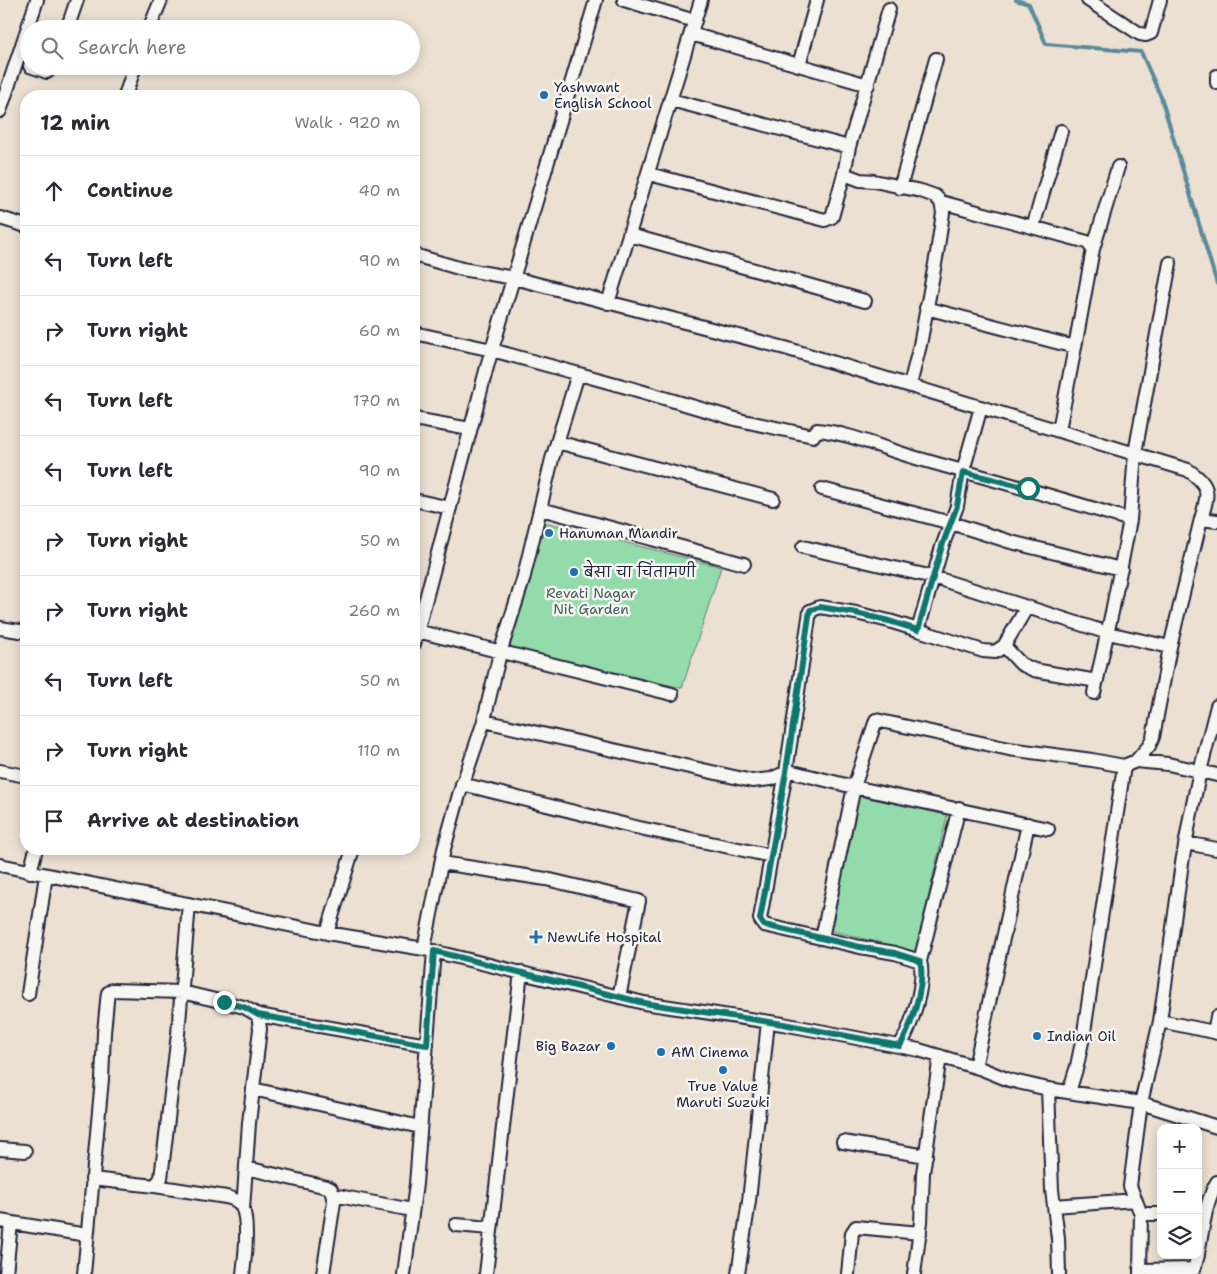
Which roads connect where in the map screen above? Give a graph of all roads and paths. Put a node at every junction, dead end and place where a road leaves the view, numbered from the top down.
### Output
1 (37, 0) edge
2 (77, 0) edge
3 (161, 0) edge
4 (596, 0) edge
5 (624, 0) edge
6 (701, 0) edge
7 (815, 0) edge
8 (1088, 0) edge
9 (1160, 0) edge
10 (889, 9) dead end
11 (30, 20) edge
12 (70, 20) edge
13 (153, 20) edge
14 (695, 21) junction
15 (691, 34) junction
16 (20, 50) edge
17 (936, 59) dead end
18 (16, 62) junction
19 (20, 63) edge
20 (799, 65) junction
21 (132, 75) edge
22 (1217, 76) edge
23 (1217, 83) edge
24 (868, 85) junction
25 (127, 90) edge
26 (671, 100) junction
27 (0, 111) edge
28 (1061, 131) dead end
29 (849, 147) junction
30 (1118, 167) dead end
31 (648, 174) junction
32 (844, 174) junction
33 (900, 188) junction
34 (941, 202) junction
35 (0, 218) edge
36 (20, 224) edge
37 (1032, 227) junction
38 (630, 235) junction
39 (1093, 249) junction
40 (420, 256) edge
41 (1170, 263) dead end
42 (514, 278) junction
43 (865, 301) dead end
44 (608, 303) junction
45 (926, 308) junction
46 (420, 334) edge
47 (1074, 346) junction
48 (492, 350) junction
49 (578, 374) junction
50 (910, 385) junction
51 (982, 407) junction
52 (420, 419) edge
53 (470, 429) junction
54 (1059, 430) junction
55 (557, 442) junction
56 (1135, 453) junction
57 (963, 472) junction
58 (822, 489) dead end
59 (774, 500) dead end
60 (420, 501) edge
61 (450, 508) junction
62 (541, 509) junction
63 (1201, 519) junction
64 (1130, 520) junction
65 (1217, 521) edge
66 (951, 523) junction
67 (803, 546) dead end
68 (744, 564) dead end
69 (1121, 569) junction
70 (933, 577) junction
71 (1027, 607) junction
72 (420, 619) edge
73 (0, 628) edge
74 (918, 630) junction
75 (20, 631) edge
76 (1108, 633) junction
77 (420, 639) edge
78 (1004, 646) junction
79 (1170, 647) junction
80 (500, 653) junction
81 (672, 694) dead end
82 (1217, 706) edge
83 (484, 721) junction
84 (1130, 763) junction
85 (0, 771) edge
86 (1200, 771) junction
87 (786, 772) junction
88 (20, 775) edge
89 (1217, 775) edge
90 (462, 784) junction
91 (854, 787) junction
92 (959, 808) junction
93 (1028, 824) junction
94 (1048, 829) dead end
95 (1186, 843) junction
96 (1217, 849) edge
97 (34, 855) edge
98 (351, 855) edge
99 (772, 856) junction
100 (442, 863) junction
101 (0, 865) edge
102 (30, 872) junction
103 (46, 875) junction
104 (189, 904) junction
105 (328, 933) junction
106 (822, 938) junction
107 (429, 950) junction
108 (920, 961) junction
109 (521, 972) junction
110 (182, 992) junction
111 (28, 994) dead end
112 (619, 997) junction
113 (258, 1015) junction
114 (1217, 1017) edge
115 (1160, 1021) junction
116 (768, 1022) junction
117 (1216, 1032) edge
118 (427, 1045) junction
119 (900, 1046) junction
120 (940, 1056) junction
121 (974, 1067) junction
122 (253, 1089) junction
123 (1048, 1089) junction
124 (1069, 1092) junction
125 (1141, 1103) junction
126 (420, 1127) junction
127 (1217, 1127) edge
128 (843, 1142) dead end
129 (0, 1149) edge
130 (25, 1150) dead end
131 (926, 1156) junction
132 (247, 1168) junction
133 (92, 1179) junction
134 (1217, 1182) edge
135 (154, 1186) junction
136 (333, 1195) junction
137 (1136, 1200) junction
138 (1054, 1206) junction
139 (243, 1209) junction
140 (412, 1210) junction
141 (1141, 1214) junction
142 (1157, 1214) edge
143 (1202, 1215) edge
144 (5, 1222) edge
145 (456, 1225) dead end
146 (490, 1228) junction
147 (920, 1233) junction
148 (87, 1235) junction
149 (1197, 1259) edge
150 (1140, 1272) edge
151 (6, 1274) edge
152 (84, 1274) edge
153 (243, 1274) edge
154 (323, 1274) edge
155 (404, 1274) edge
156 (486, 1274) edge
157 (738, 1274) edge
158 (848, 1274) edge
159 (914, 1274) edge
160 (1059, 1274) edge

1 - 11 street
2 - 12 street
3 - 13 street
4 - 42 street
5 - 14 street
6 - 14 street
7 - 20 street
8 - 9 street
10 - 24 street
14 - 15 street
15 - 20 street
15 - 26 street
16 - 18 street
17 - 33 street
18 - 19 street
18 - 27 street
20 - 24 street
21 - 25 street
22 - 23 street
24 - 29 street
26 - 29 street
26 - 31 street
28 - 37 street
29 - 32 street
30 - 39 street
31 - 32 street
31 - 38 street
32 - 33 street
33 - 34 street
34 - 37 street
34 - 45 street
35 - 36 street
37 - 39 street
38 - 43 street
38 - 44 street
39 - 47 street
40 - 42 street
41 - 56 street
42 - 44 street
42 - 48 street
44 - 50 street
45 - 47 street
45 - 50 street
46 - 48 street
47 - 54 street
48 - 49 street
48 - 53 street
49 - 55 street
49 - 57 street
50 - 51 street
51 - 54 street
51 - 57 street
52 - 53 street
53 - 61 street
54 - 56 street
55 - 59 street
55 - 62 street
56 - 63 street
56 - 64 street
57 - 64 street
57 - 66 street
58 - 66 street
60 - 61 street
61 - 72 street
62 - 68 street
62 - 80 street
63 - 65 street
63 - 79 street
64 - 69 street
66 - 69 street
66 - 70 street
67 - 70 street
69 - 76 street
70 - 71 street
70 - 74 street
71 - 76 street
71 - 78 street
73 - 75 street
74 - 78 street
74 - 87 street
76 - 78 street
76 - 79 street
77 - 80 street
79 - 84 street
80 - 81 street
80 - 83 street
82 - 86 street
83 - 87 street
83 - 90 street
84 - 86 street
84 - 91 street
84 - 124 street
85 - 88 street
86 - 89 street
86 - 95 street
87 - 91 street
87 - 99 street
90 - 99 street
90 - 100 street
91 - 92 street
91 - 106 street
92 - 93 street
92 - 108 street
93 - 94 street
93 - 121 street
95 - 96 street
95 - 115 street
97 - 102 street
98 - 105 street
99 - 106 street
100 - 107 street
100 - 112 street
101 - 102 street
102 - 103 street
103 - 104 street
103 - 111 street
104 - 105 street
104 - 110 street
105 - 107 street
106 - 108 street
107 - 109 street
107 - 118 street
108 - 119 street
109 - 112 street
109 - 146 street
110 - 113 street
110 - 133 street
110 - 135 street
112 - 116 street
113 - 118 street
113 - 122 street
114 - 117 street
115 - 117 street
115 - 125 street
116 - 119 street
116 - 157 street
118 - 126 street
119 - 120 street
120 - 121 street
120 - 131 street
121 - 123 street
122 - 126 street
122 - 132 street
123 - 124 street
123 - 138 street
124 - 125 street
125 - 127 street
125 - 137 street
126 - 140 street
128 - 131 street
129 - 130 street
131 - 147 street
132 - 136 street
132 - 139 street
133 - 135 street
133 - 148 street
134 - 143 street
135 - 139 street
136 - 140 street
136 - 154 street
137 - 138 street
137 - 141 street
138 - 160 street
139 - 153 street
140 - 155 street
141 - 142 street
141 - 150 street
144 - 148 street
144 - 151 street
145 - 146 street
146 - 156 street
147 - 158 street
147 - 159 street
148 - 152 street
149 - 150 street

